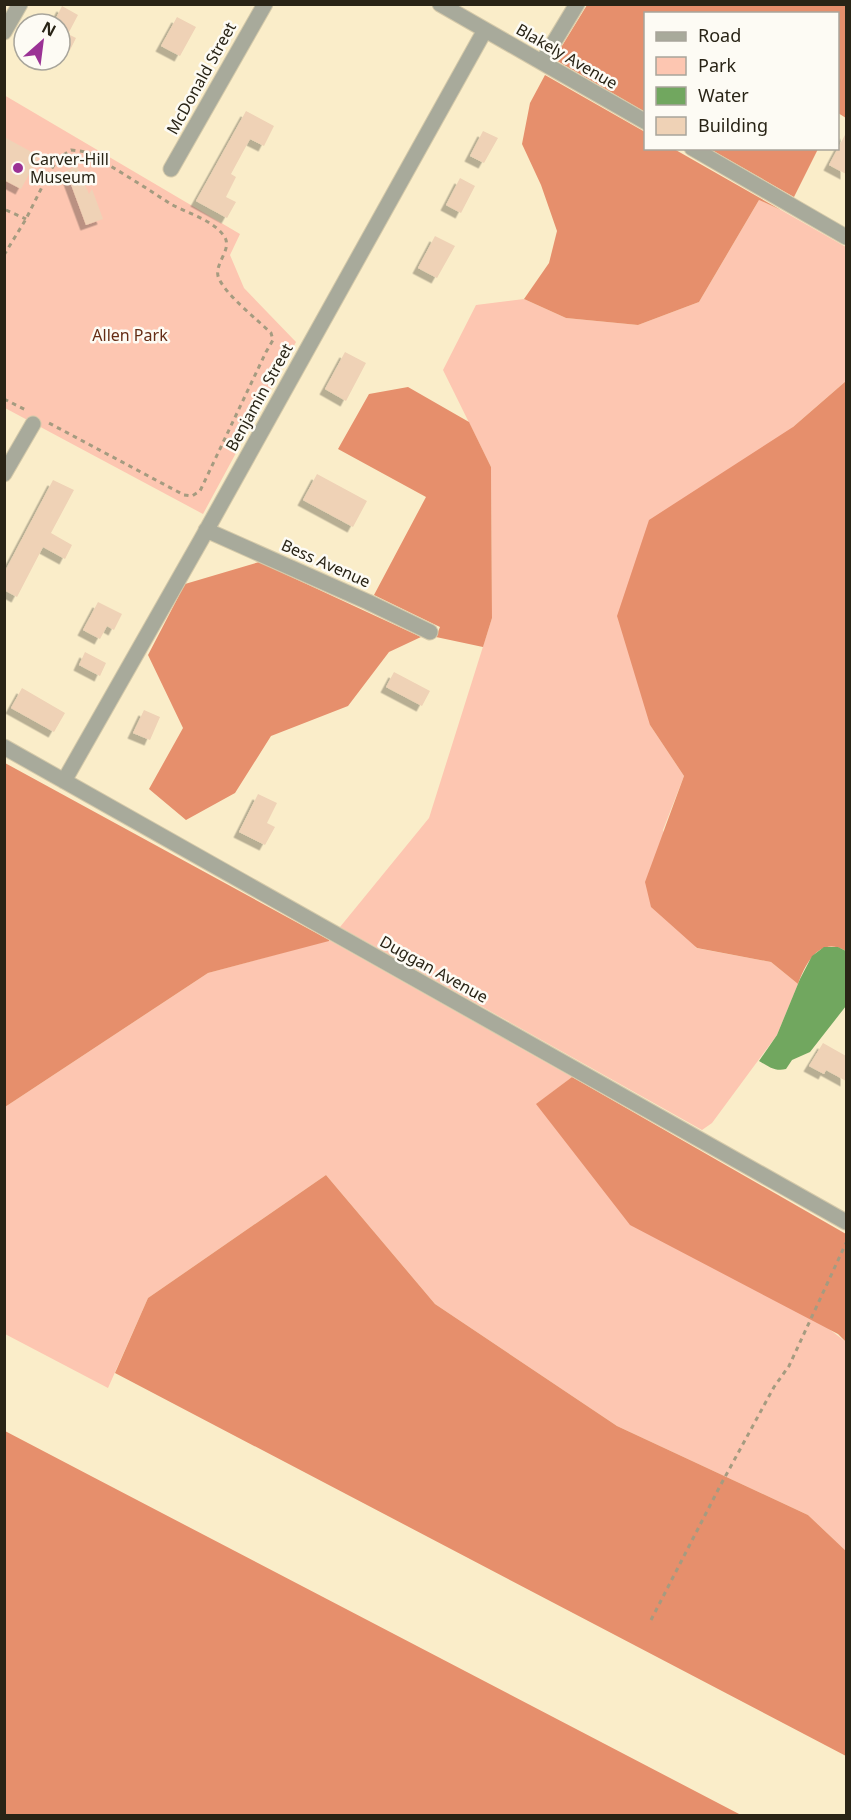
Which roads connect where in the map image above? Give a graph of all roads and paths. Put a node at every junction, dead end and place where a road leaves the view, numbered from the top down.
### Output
1 (20, 4) edge
2 (265, 4) edge
3 (440, 4) edge
4 (577, 4) edge
5 (484, 30) junction
6 (4, 32) edge
7 (542, 63) junction
8 (644, 121) edge
9 (695, 150) edge
10 (171, 170) dead end
11 (6, 210) dead end
12 (26, 219) junction
13 (846, 237) edge
14 (4, 255) edge
15 (4, 399) edge
16 (38, 420) junction
17 (4, 474) edge
18 (207, 530) junction
19 (430, 632) dead end
20 (4, 747) edge
21 (64, 781) junction
22 (846, 1222) edge
23 (846, 1243) edge
24 (651, 1620) dead end

1 - 6 street
2 - 10 street, McDonald Street
3 - 5 street, Blakely Avenue
4 - 7 street
5 - 7 street, Blakely Avenue
5 - 18 street, Benjamin Street
7 - 8 street, Blakely Avenue
9 - 13 street
11 - 12 path
12 - 14 path
12 - 16 path
15 - 16 path
16 - 17 street
18 - 19 street, Bess Avenue
18 - 21 street, Benjamin Street
20 - 21 street, Duggan Avenue
21 - 22 street, Duggan Avenue
23 - 24 path

